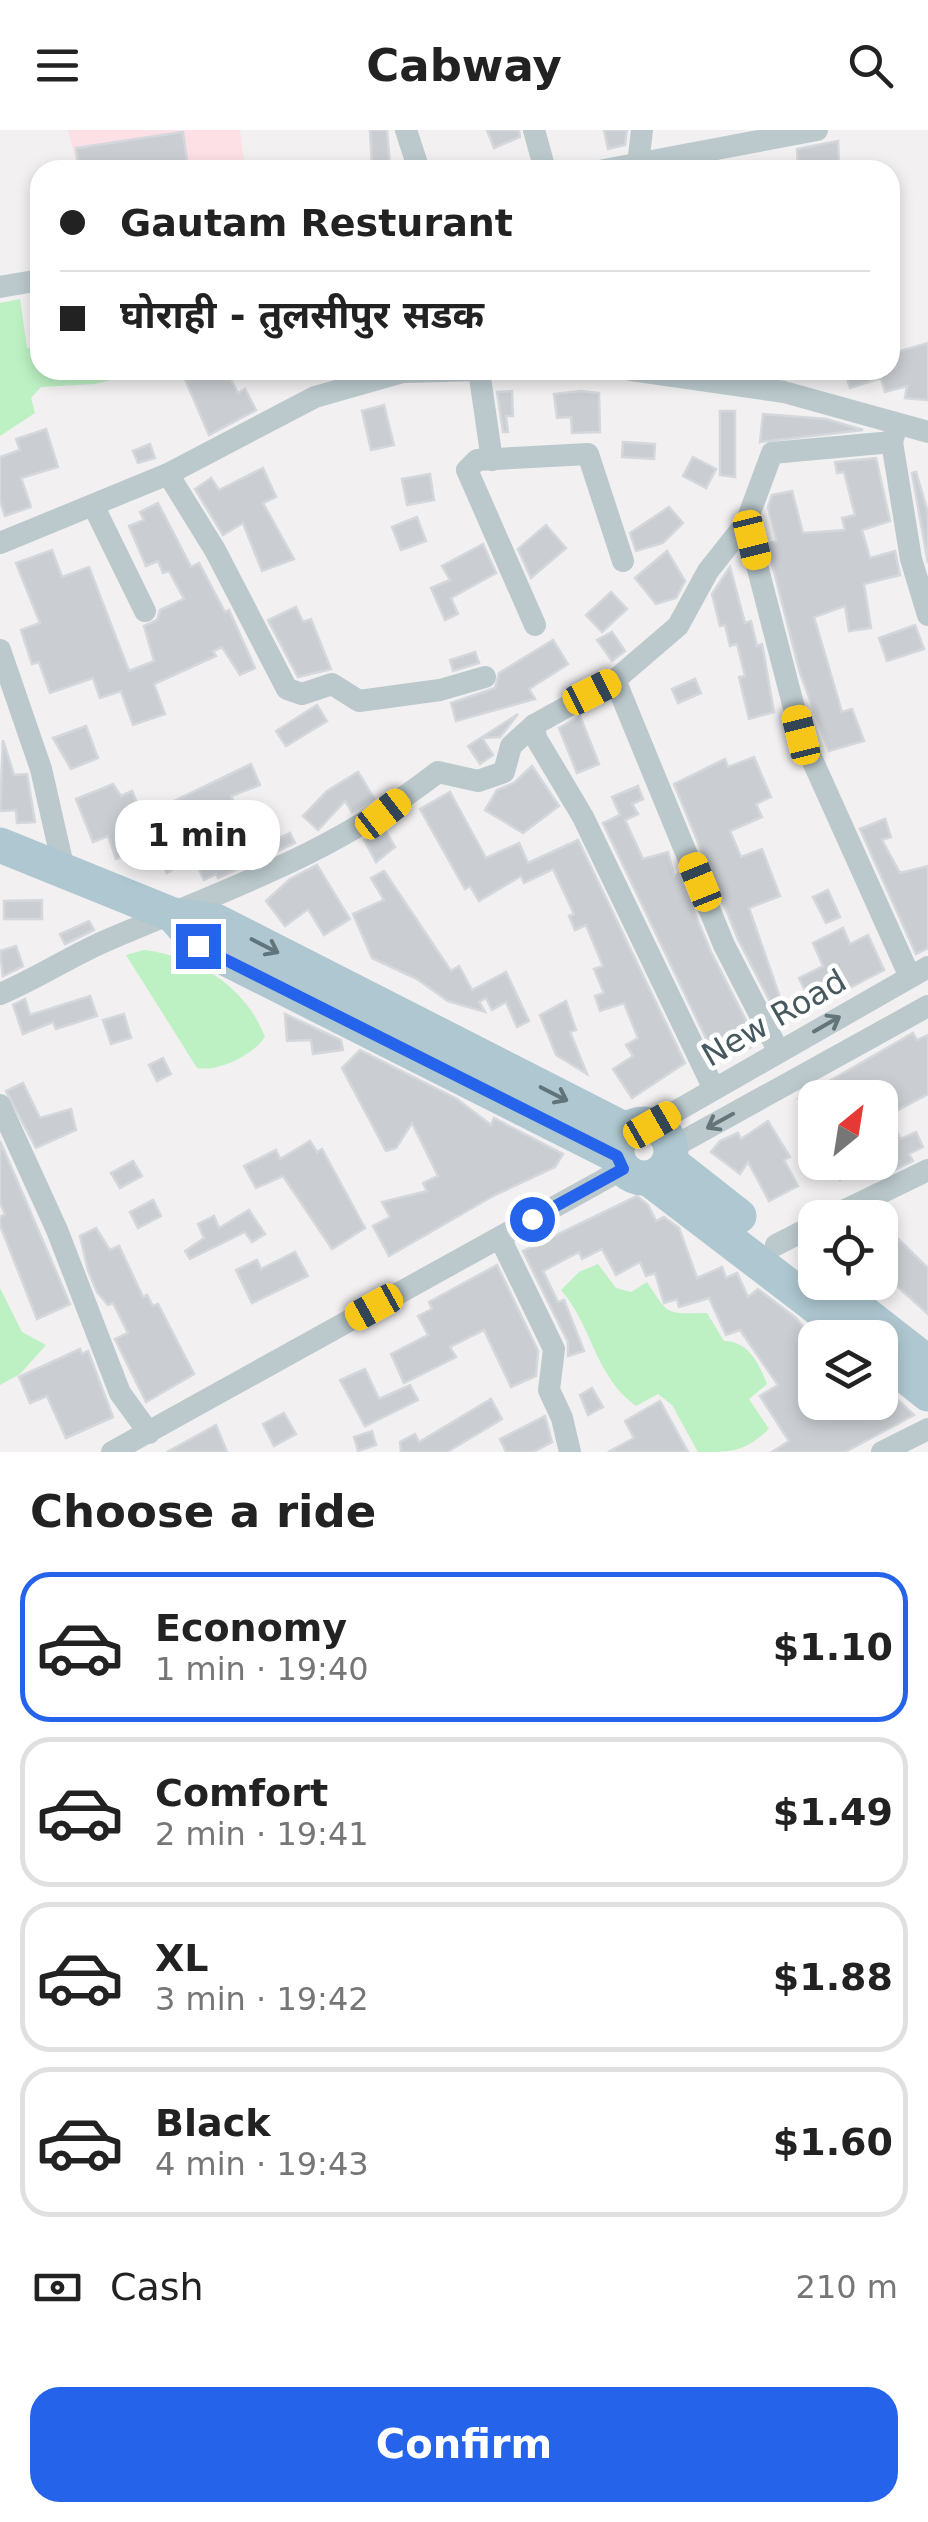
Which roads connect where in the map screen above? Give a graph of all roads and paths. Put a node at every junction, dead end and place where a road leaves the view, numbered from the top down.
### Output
1 (406, 130) edge
2 (534, 130) edge
3 (642, 130) edge
4 (817, 130) edge
5 (416, 160) edge
6 (542, 160) edge
7 (638, 160) edge
8 (659, 160) edge
9 (30, 282) edge
10 (0, 287) edge
11 (375, 380) edge
12 (481, 380) edge
13 (701, 380) edge
14 (928, 432) edge
15 (894, 433) junction
16 (492, 460) junction
17 (168, 474) junction
18 (94, 507) junction
19 (746, 523) junction
20 (0, 543) edge
21 (623, 562) dead end
22 (145, 611) dead end
23 (928, 615) edge
24 (536, 625) dead end
25 (0, 650) edge
26 (485, 678) dead end
27 (615, 680) junction
28 (534, 725) junction
29 (0, 845) edge
30 (64, 870) junction
31 (174, 915) junction
32 (919, 972) edge
33 (0, 994) edge
34 (928, 1006) edge
35 (779, 1052) junction
36 (714, 1089) junction
37 (0, 1104) edge
38 (644, 1153) junction
39 (928, 1170) edge
40 (866, 1200) edge
41 (798, 1234) edge
42 (500, 1238) junction
43 (776, 1245) junction
44 (798, 1262) edge
45 (847, 1300) edge
46 (836, 1320) edge
47 (928, 1363) edge
48 (898, 1370) edge
49 (928, 1394) edge
50 (928, 1429) edge
51 (149, 1433) junction
52 (112, 1452) edge
53 (570, 1452) edge
54 (882, 1452) edge

1 - 5 street
2 - 6 street
3 - 7 street
4 - 8 street
9 - 10 street
11 - 17 street
12 - 16 street
13 - 15 street
14 - 15 street
15 - 19 street
15 - 23 street
16 - 21 street
16 - 24 street
17 - 18 street
17 - 26 street
18 - 20 street
18 - 22 street
19 - 27 street
19 - 32 street
25 - 30 street
27 - 28 street
27 - 35 street
28 - 31 street
28 - 36 street
29 - 30 main road
30 - 31 main road
31 - 33 street
31 - 38 main road
35 -> 32 street, New Road
34 -> 38 street, New Road
35 - 36 street, New Road
36 - 38 street, New Road
37 - 51 street
38 - 42 street
38 - 43 main road
38 - 46 main road
39 - 40 street
41 - 43 street
42 - 51 street
42 - 53 street
43 - 44 main road
45 - 47 main road
48 - 49 main road
50 - 54 street
51 - 52 street

